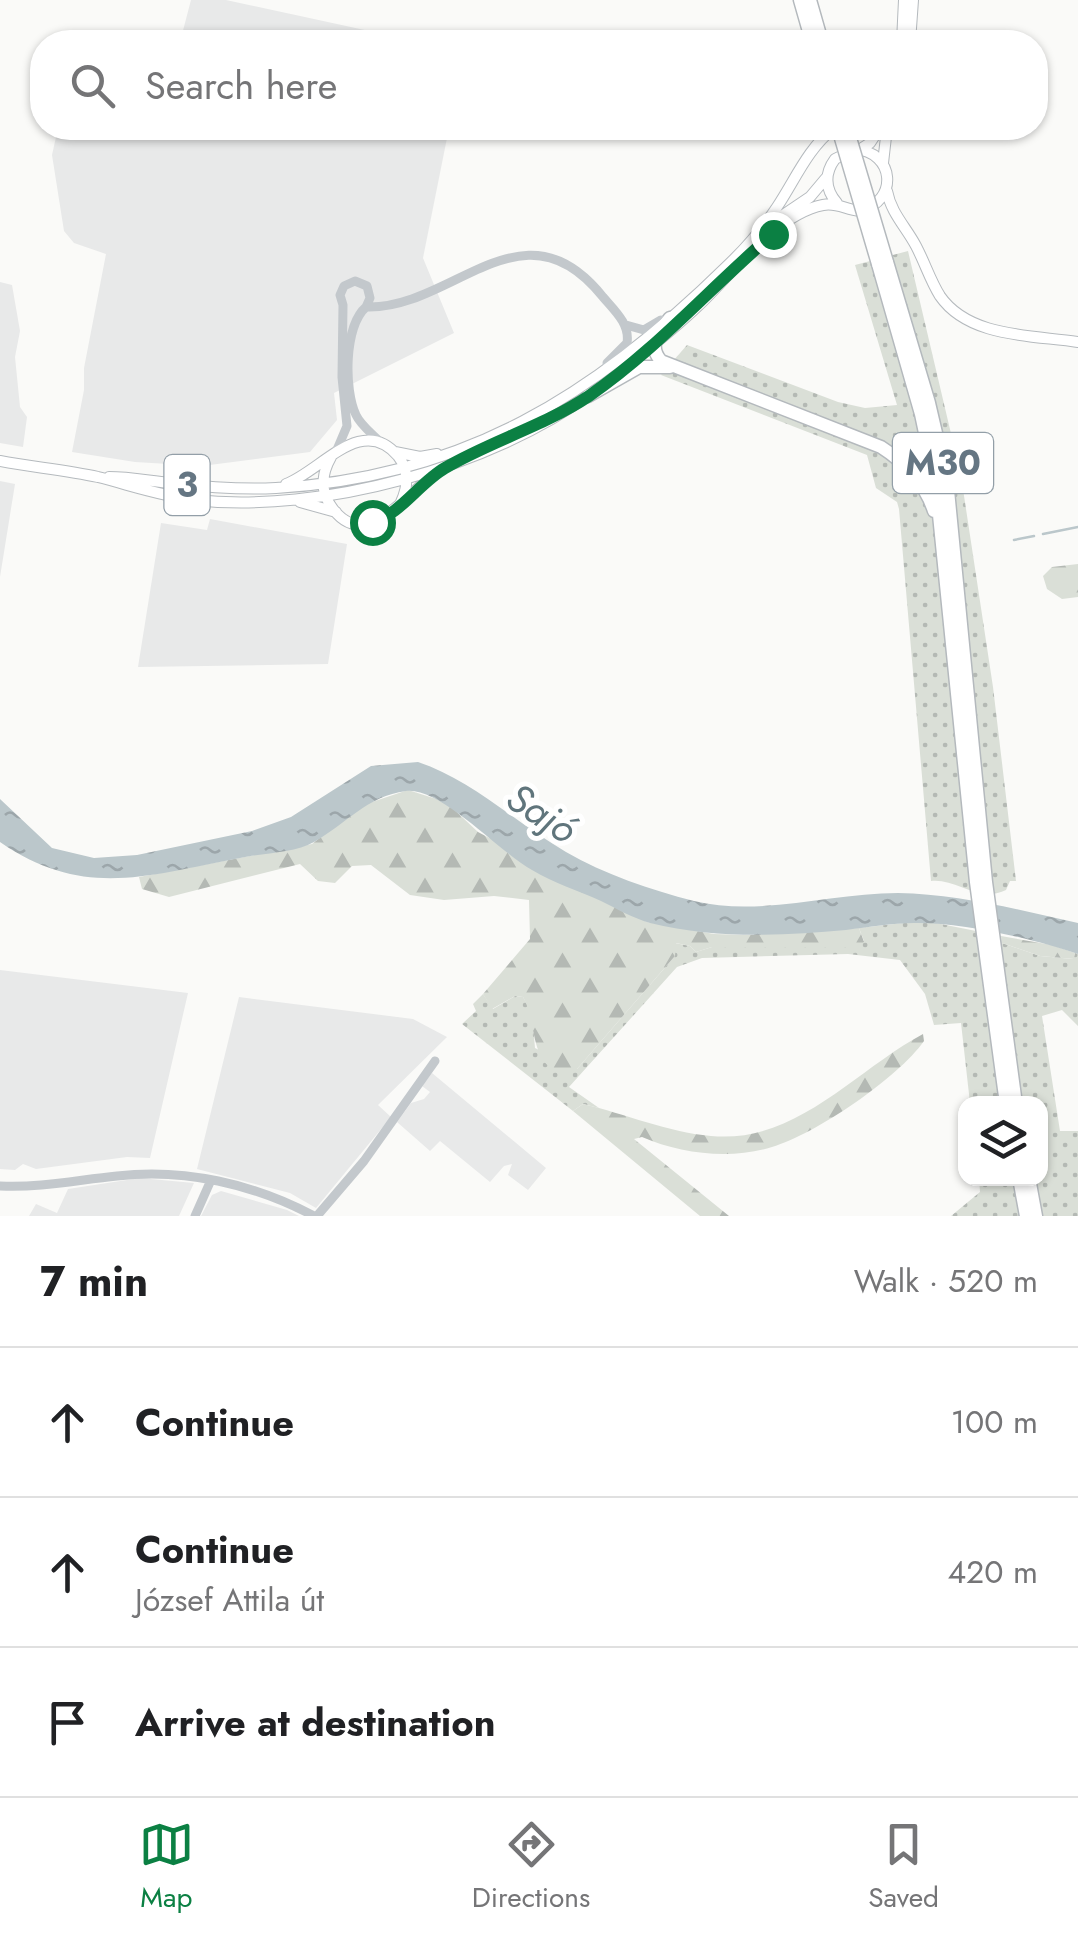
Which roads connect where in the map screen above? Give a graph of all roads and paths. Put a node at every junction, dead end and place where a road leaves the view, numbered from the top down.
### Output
1 (800, 0) edge
2 (810, 0) edge
3 (904, 0) edge
4 (914, 0) edge
5 (809, 30) edge
6 (819, 30) edge
7 (903, 30) edge
8 (911, 30) edge
9 (824, 140) edge
10 (840, 140) edge
11 (851, 140) edge
12 (872, 140) edge
13 (883, 140) edge
14 (859, 150) junction
15 (882, 164) junction
16 (827, 175) junction
17 (887, 190) junction
18 (837, 203) junction
19 (864, 210) junction
20 (896, 216) junction
21 (758, 233) junction
22 (883, 263) junction
23 (697, 294) junction
24 (344, 305) junction
25 (366, 305) junction
26 (670, 318) junction
27 (624, 324) junction
28 (1078, 342) edge
29 (654, 345) junction
30 (678, 368) junction
31 (584, 392) junction
32 (476, 443) junction
33 (388, 448) junction
34 (334, 454) junction
35 (0, 461) edge
36 (447, 467) junction
37 (405, 475) junction
38 (324, 490) junction
39 (275, 494) junction
40 (399, 505) junction
41 (337, 513) junction
42 (946, 562) junction
43 (982, 882) junction
44 (996, 1004) junction
45 (435, 1061) dead end
46 (1005, 1096) edge
47 (1014, 1096) edge
48 (211, 1180) junction
49 (0, 1186) edge
50 (1020, 1186) edge
51 (1030, 1186) edge
52 (195, 1216) edge
53 (315, 1216) edge
54 (1026, 1216) edge
55 (1036, 1216) edge

1 - 5 highway
2 - 6 highway
3 - 7 main road
4 - 8 main road
9 - 21 main road
10 - 22 highway, M30, bridge
11 - 22 highway, M30, bridge
12 - 14 main road, 3
13 - 15 main road, 3
14 - 15 main road
14 - 16 main road, 3
15 - 17 main road, 3
16 - 18 main road
16 - 21 main road, 3
17 - 19 main road
17 - 20 main road
18 - 19 main road
18 - 29 main road, 3
19 - 20 main road
20 - 28 main road
21 - 23 main road, 3
22 - 42 highway, M30
22 - 43 highway, M30
23 - 26 main road, 3
23 - 27 street
24 - 25 street
24 - 25 street
24 - 34 street
25 - 27 street
25 - 33 street
26 - 29 highway
26 - 31 main road, 3
27 - 31 street
29 - 30 highway
29 - 31 main road, 3
30 - 31 highway
30 - 42 highway
31 - 32 main road, 3
31 - 36 main road, 3
32 - 33 main road
32 - 37 main road, 3
33 - 34 main road
33 - 37 main road
34 - 38 main road
34 - 39 main road
35 - 39 main road, 3
36 - 37 main road, 3
36 - 40 main road
37 - 38 main road, 3
37 - 40 main road
38 - 39 main road, 3
38 - 41 main road
39 - 41 main road
40 - 41 main road
42 - 43 highway, M30
43 - 44 highway, M30
44 - 46 highway, M30
44 - 47 highway, M30
45 - 53 street
48 - 49 street
48 - 52 street
48 - 53 street
50 - 54 highway
51 - 55 highway

